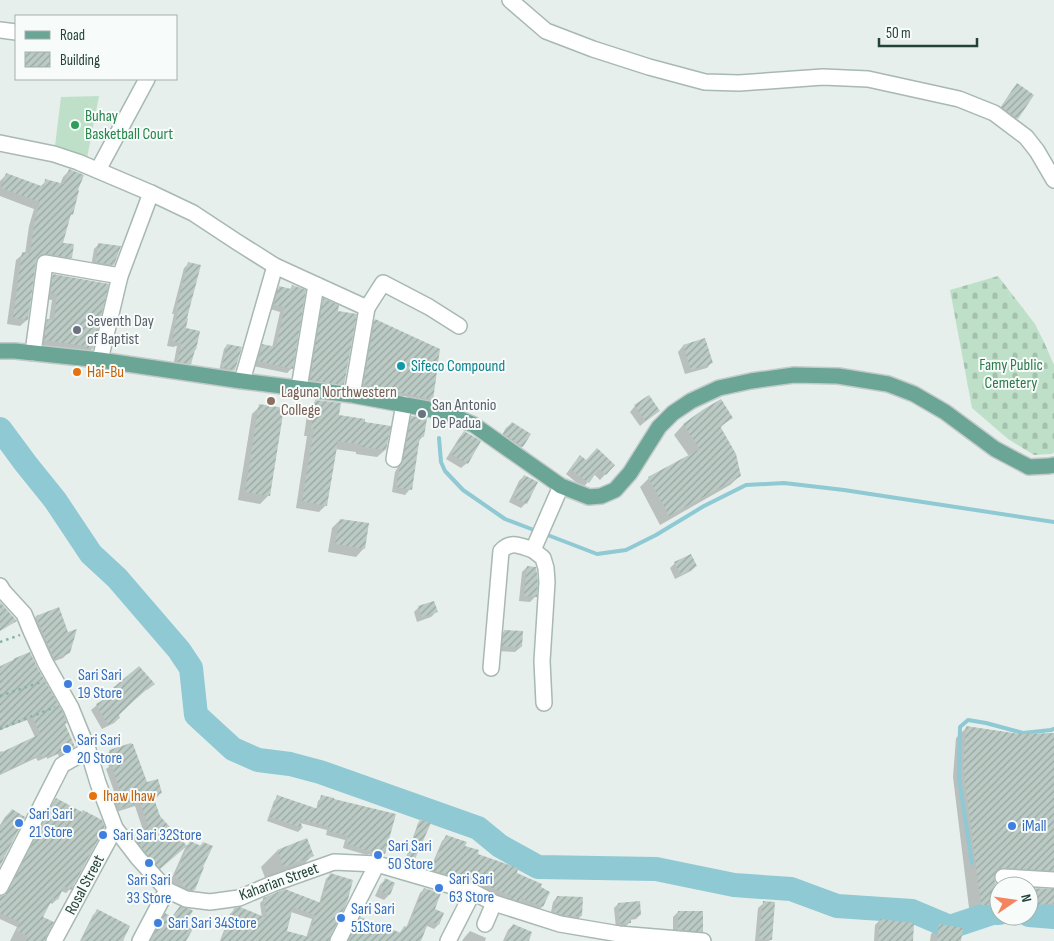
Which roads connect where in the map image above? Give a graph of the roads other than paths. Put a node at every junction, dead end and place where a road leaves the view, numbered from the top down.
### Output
1 (510, 0) edge
2 (0, 30) edge
3 (15, 32) edge
4 (146, 80) edge
5 (0, 143) edge
6 (98, 170) junction
7 (1054, 180) edge
8 (151, 193) junction
9 (275, 266) junction
10 (120, 276) junction
11 (316, 285) junction
12 (367, 308) junction
13 (459, 326) dead end
14 (0, 351) edge
15 (33, 353) junction
16 (100, 360) junction
17 (242, 381) junction
18 (299, 388) junction
19 (352, 396) junction
20 (404, 404) junction
21 (394, 459) dead end
22 (1054, 464) edge
23 (561, 486) junction
24 (532, 550) junction
25 (0, 586) edge
26 (491, 668) dead end
27 (544, 703) dead end
28 (88, 750) junction
29 (115, 828) junction
30 (377, 864) junction
31 (1039, 879) edge
32 (1054, 880) edge
33 (0, 887) edge
34 (167, 890) junction
35 (474, 892) junction
36 (494, 903) junction
37 (484, 924) dead end
38 (54, 941) edge
39 (140, 941) edge
40 (338, 941) edge
41 (448, 941) edge
42 (698, 941) edge
43 (704, 941) edge

1 - 7 street
2 - 3 street
4 - 6 street
5 - 6 street
6 - 8 street
8 - 9 street
8 - 10 street
9 - 11 street
9 - 17 street
10 - 15 street
10 - 16 street
11 - 12 street
11 - 18 street
12 - 13 street
12 - 19 street
14 - 15 main road
15 - 16 main road
16 - 17 main road
17 - 18 main road
18 - 19 main road
19 - 20 main road
20 - 21 street
20 - 23 main road
22 - 23 main road
23 - 24 street
24 - 26 street
24 - 27 street
25 - 28 street, Kaharian Street
28 - 29 street, Kaharian Street
28 - 33 street
29 - 34 street, Kaharian Street
29 - 38 street, Rosal Street
30 - 34 street, Kaharian Street
30 - 35 street, Kaharian Street
30 - 40 street
31 - 32 street
34 - 39 street
35 - 36 street, Kaharian Street
35 - 41 street
36 - 37 street
36 - 42 street, Kaharian Street
42 - 43 street, Kaharian Street

